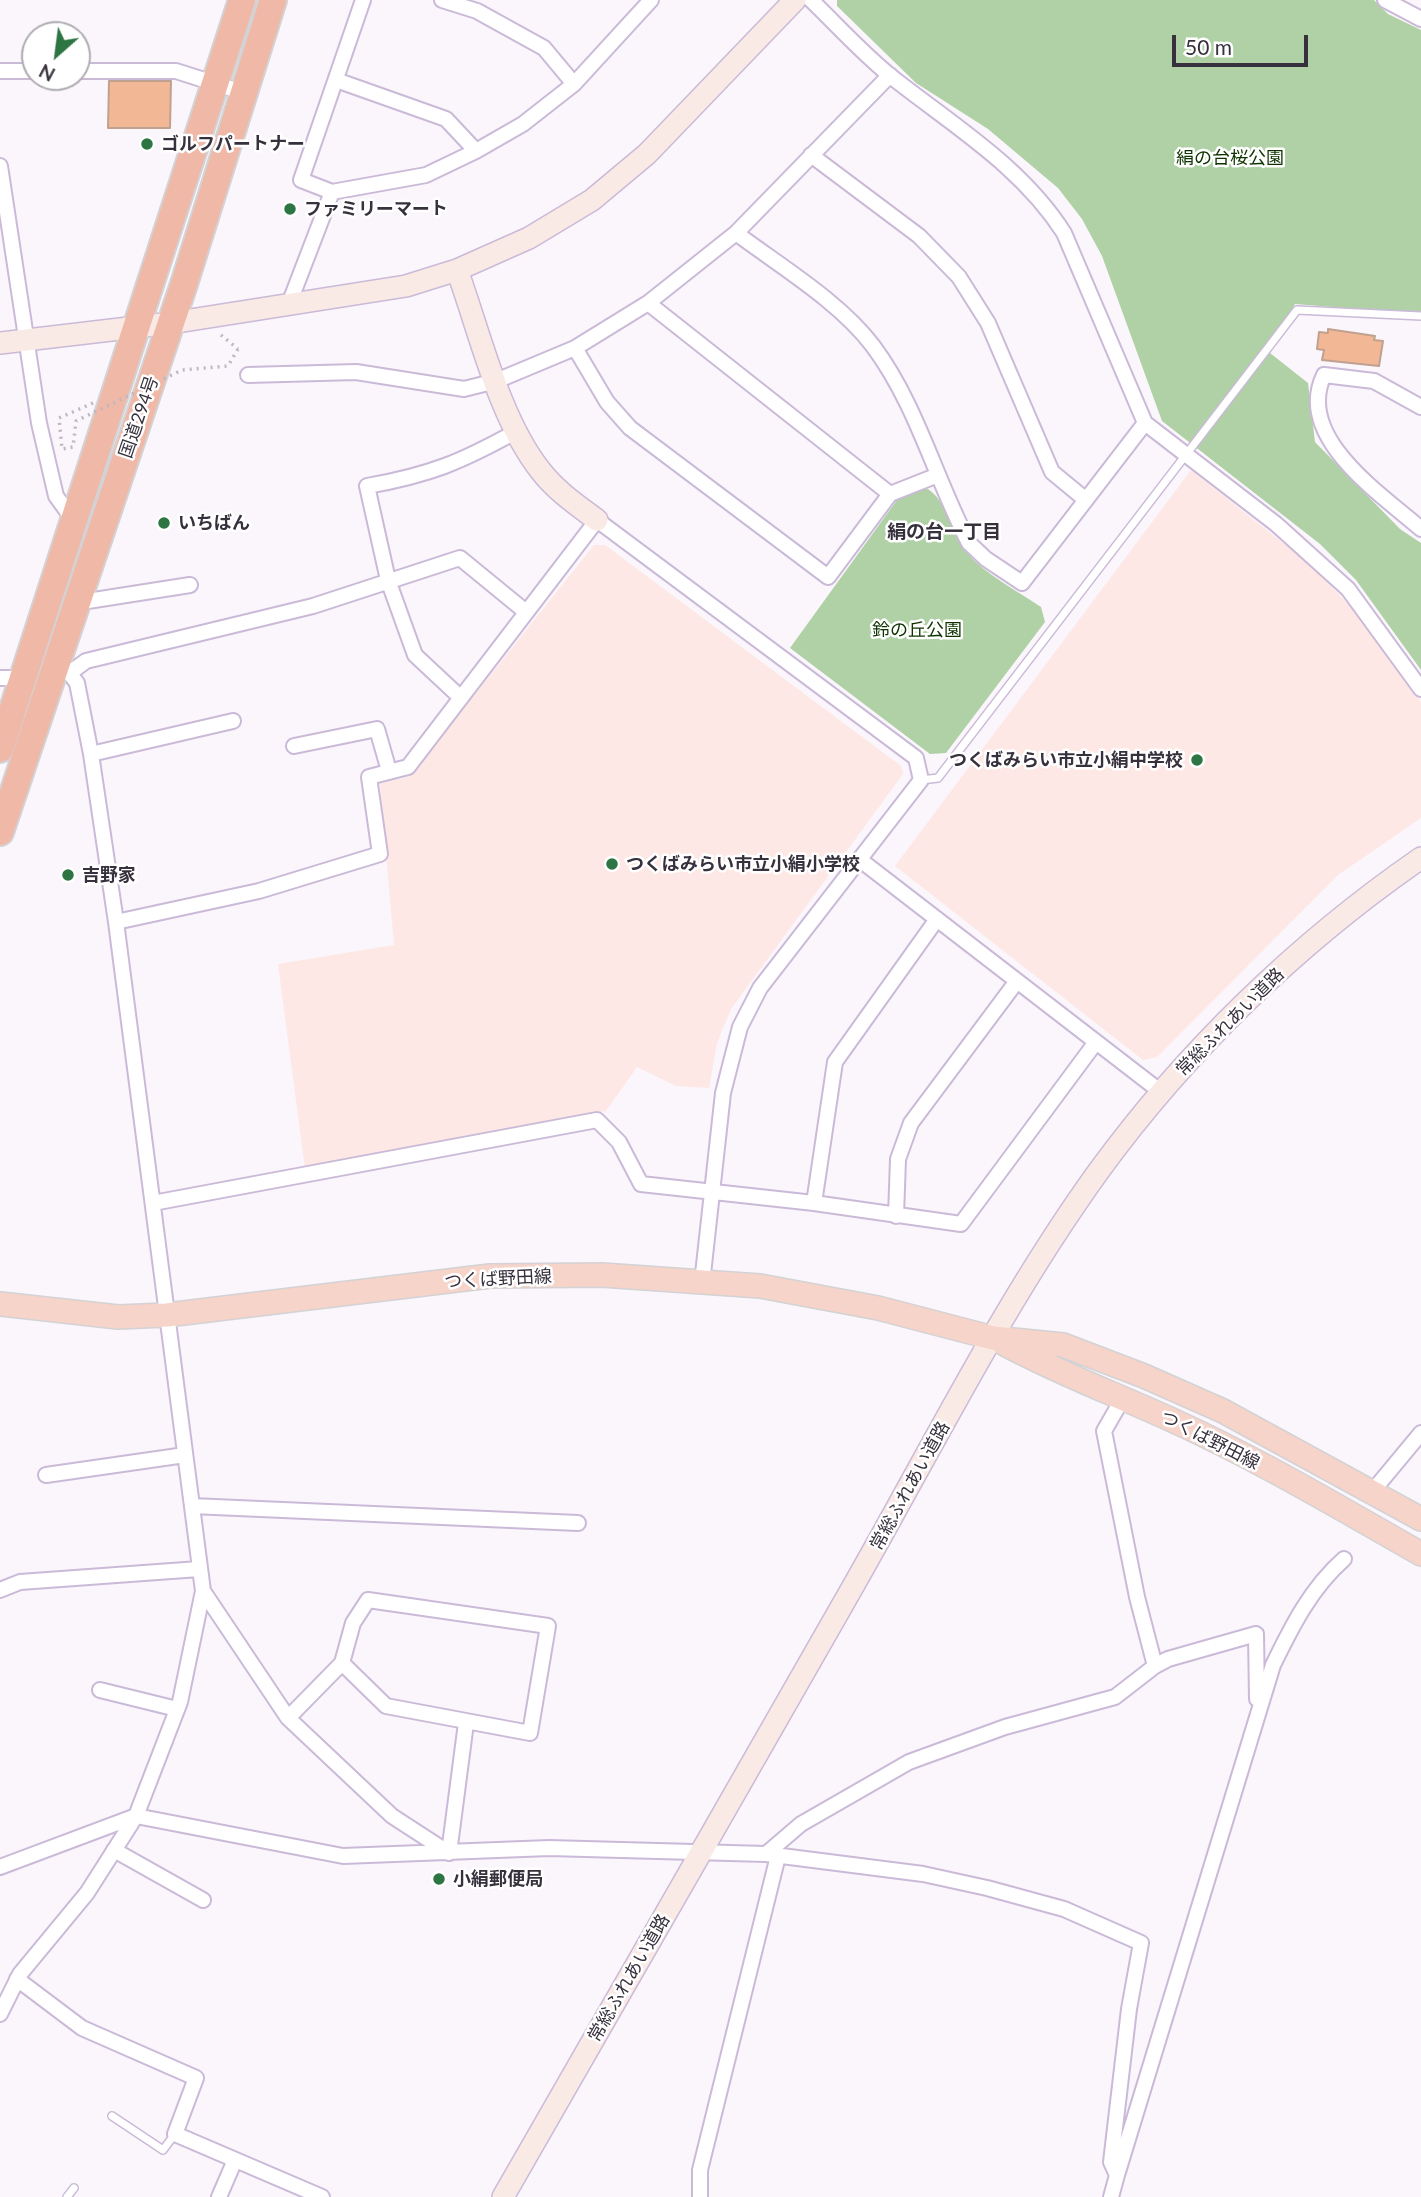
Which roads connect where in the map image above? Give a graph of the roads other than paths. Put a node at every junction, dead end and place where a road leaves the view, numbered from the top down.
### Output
1 (242, 0) edge
2 (274, 0) edge
3 (363, 0) edge
4 (442, 0) edge
5 (650, 0) edge
6 (795, 0) edge
7 (811, 0) edge
8 (1385, 0) edge
9 (1421, 19) edge
10 (0, 71) edge
11 (21, 71) edge
12 (91, 71) edge
13 (890, 75) junction
14 (336, 80) junction
15 (574, 84) junction
16 (215, 85) junction
17 (245, 93) junction
18 (476, 151) junction
19 (811, 155) junction
20 (0, 166) edge
21 (332, 192) junction
22 (736, 233) junction
23 (457, 270) junction
24 (648, 303) junction
25 (289, 304) junction
26 (1421, 316) edge
27 (171, 323) junction
28 (135, 327) junction
29 (24, 339) junction
30 (0, 343) edge
31 (575, 348) junction
32 (248, 375) dead end
33 (496, 381) junction
34 (1421, 407) edge
35 (1145, 423) junction
36 (517, 431) junction
37 (1190, 452) junction
38 (939, 475) junction
39 (890, 494) junction
40 (1086, 500) junction
41 (597, 520) junction
42 (74, 521) junction
43 (1421, 529) edge
44 (388, 580) junction
45 (190, 585) dead end
46 (75, 603) junction
47 (526, 612) junction
48 (64, 665) junction
49 (12, 678) edge
50 (1421, 689) edge
51 (461, 698) junction
52 (233, 720) dead end
53 (294, 747) dead end
54 (0, 749) edge
55 (91, 754) junction
56 (389, 771) junction
57 (921, 780) junction
58 (0, 832) edge
59 (1421, 858) edge
60 (859, 859) junction
61 (937, 919) junction
62 (116, 922) junction
63 (1017, 981) junction
64 (1096, 1042) junction
65 (1161, 1092) junction
66 (711, 1193) junction
67 (153, 1203) junction
68 (814, 1203) junction
69 (896, 1216) junction
70 (702, 1283) junction
71 (0, 1304) edge
72 (167, 1315) junction
73 (993, 1338) junction
74 (1123, 1398) junction
75 (1421, 1433) edge
76 (185, 1455) junction
77 (46, 1475) dead end
78 (1372, 1492) junction
79 (192, 1506) junction
80 (1421, 1519) edge
81 (578, 1523) dead end
82 (1421, 1554) edge
83 (1344, 1559) dead end
84 (199, 1569) junction
85 (0, 1590) edge
86 (202, 1591) junction
87 (342, 1663) junction
88 (1155, 1666) junction
89 (100, 1690) dead end
90 (177, 1709) junction
91 (1258, 1711) junction
92 (288, 1718) junction
93 (466, 1723) junction
94 (136, 1816) junction
95 (114, 1850) junction
96 (701, 1851) junction
97 (449, 1853) junction
98 (772, 1855) junction
99 (0, 1867) edge
100 (203, 1900) dead end
101 (18, 1979) junction
102 (0, 2014) edge
103 (112, 2116) dead end
104 (175, 2134) junction
105 (235, 2160) junction
106 (1117, 2175) junction
107 (74, 2188) dead end
108 (67, 2197) edge
109 (219, 2197) edge
110 (321, 2197) edge
111 (503, 2197) edge
112 (700, 2197) edge
113 (1111, 2197) edge

1 - 16 highway, 国道294号
2 - 17 highway, 国道294号
3 - 14 street
4 - 15 street
5 - 15 street
6 - 23 street
7 - 13 street
8 - 9 street
10 - 11 street
12 - 16 street
13 - 19 street
13 - 35 street
14 - 18 street
14 - 21 street
15 - 18 street
16 - 17 street
16 - 28 highway, 国道294号
17 - 27 highway, 国道294号
18 - 21 street
19 - 22 street
19 - 40 street
20 - 29 street
21 - 25 street
22 - 24 street
22 - 38 street
23 - 25 street
23 - 33 street
24 - 31 street
24 - 39 street
25 - 27 street
26 - 37 lane
27 - 28 street
27 - 46 highway, 国道294号
28 - 29 street
28 - 42 highway, 国道294号
29 - 30 street
29 - 42 street
31 - 33 street
31 - 39 street
32 - 33 street
33 - 36 street
34 - 43 street
35 - 37 street
35 - 40 street
36 - 41 street
36 - 44 street
37 - 50 street
37 - 57 lane
38 - 39 street
38 - 40 street
41 - 47 street
41 - 57 street
42 - 49 highway, 国道294号
44 - 47 street
44 - 48 street
44 - 51 street
45 - 46 street
46 - 48 highway, 国道294号
47 - 51 street
48 - 55 street
48 - 58 highway, 国道294号
49 - 54 highway, 国道294号
51 - 56 street
52 - 55 street
53 - 56 street
55 - 62 street
56 - 62 street
57 - 60 street
59 - 65 street, 常総ふれあい道路
60 - 61 street
60 - 66 street
61 - 63 street
61 - 68 street
62 - 67 street
63 - 64 street
63 - 69 street
64 - 65 street
64 - 69 street
65 - 73 street, 常総ふれあい道路
66 - 67 street
66 - 68 street
66 - 70 street
67 - 72 street
68 - 69 street
70 - 72 main road, つくば野田線
70 - 73 main road, つくば野田線
71 - 72 main road, つくば野田線
72 - 76 street
73 - 74 main road, つくば野田線
73 - 78 main road, つくば野田線
73 - 96 street, 常総ふれあい道路
74 - 82 main road, つくば野田線
74 - 88 street
75 - 78 street
76 - 77 street
76 - 79 street
78 - 80 main road, つくば野田線
79 - 81 street
79 - 84 street
83 - 91 street
84 - 85 street
84 - 86 street
86 - 90 street
86 - 92 street
87 - 92 street
87 - 93 street
87 - 93 street
88 - 91 street
88 - 98 street
89 - 90 street
90 - 94 street
91 - 106 street
92 - 97 street
93 - 97 street
94 - 95 street
94 - 97 street
94 - 99 street
95 - 100 street
95 - 101 street
96 - 97 street
96 - 98 street
96 - 111 street, 常総ふれあい道路
98 - 106 street
98 - 112 street
101 - 102 street
101 - 104 street
103 - 104 lane
104 - 105 street
105 - 109 street
105 - 110 street
106 - 113 street
107 - 108 lane

